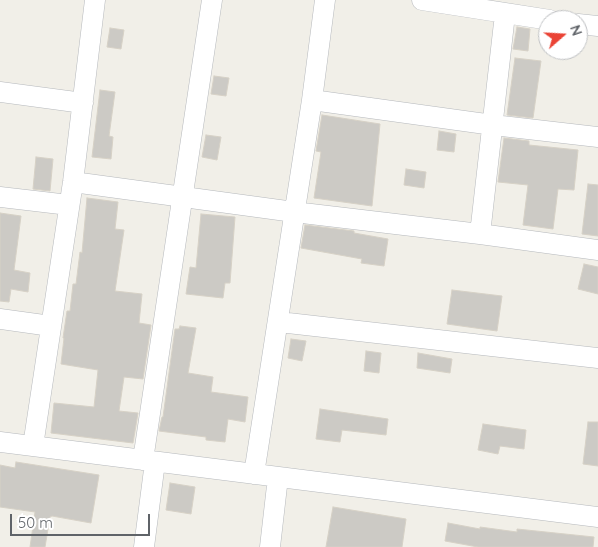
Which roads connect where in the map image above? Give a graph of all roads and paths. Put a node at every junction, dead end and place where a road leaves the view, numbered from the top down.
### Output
1 (95, 0) edge
2 (212, 0) edge
3 (325, 0) edge
4 (422, 0) edge
5 (505, 14) junction
6 (538, 18) edge
7 (0, 92) edge
8 (312, 100) junction
9 (83, 103) junction
10 (493, 125) junction
11 (598, 137) edge
12 (73, 182) junction
13 (0, 197) edge
14 (183, 197) junction
15 (69, 205) junction
16 (294, 212) junction
17 (480, 234) junction
18 (598, 250) edge
19 (0, 320) edge
20 (279, 322) junction
21 (51, 326) junction
22 (598, 358) edge
23 (0, 442) edge
24 (33, 446) junction
25 (149, 461) junction
26 (254, 474) junction
27 (278, 477) junction
28 (598, 517) edge
29 (144, 547) edge
30 (270, 547) edge

1 - 9 street
2 - 14 street
3 - 8 street
4 - 5 street
5 - 6 street
5 - 10 street
7 - 9 street
8 - 10 street
8 - 16 street
9 - 12 street
10 - 11 street
10 - 17 street
12 - 14 street
12 - 15 street
13 - 15 street
14 - 16 street
14 - 25 street
15 - 21 street
16 - 17 street
16 - 20 street
17 - 18 street
19 - 21 street
20 - 22 street
20 - 26 street
21 - 24 street
23 - 24 street
24 - 25 street
25 - 26 street
25 - 29 street
26 - 27 street
27 - 28 street
27 - 30 street

